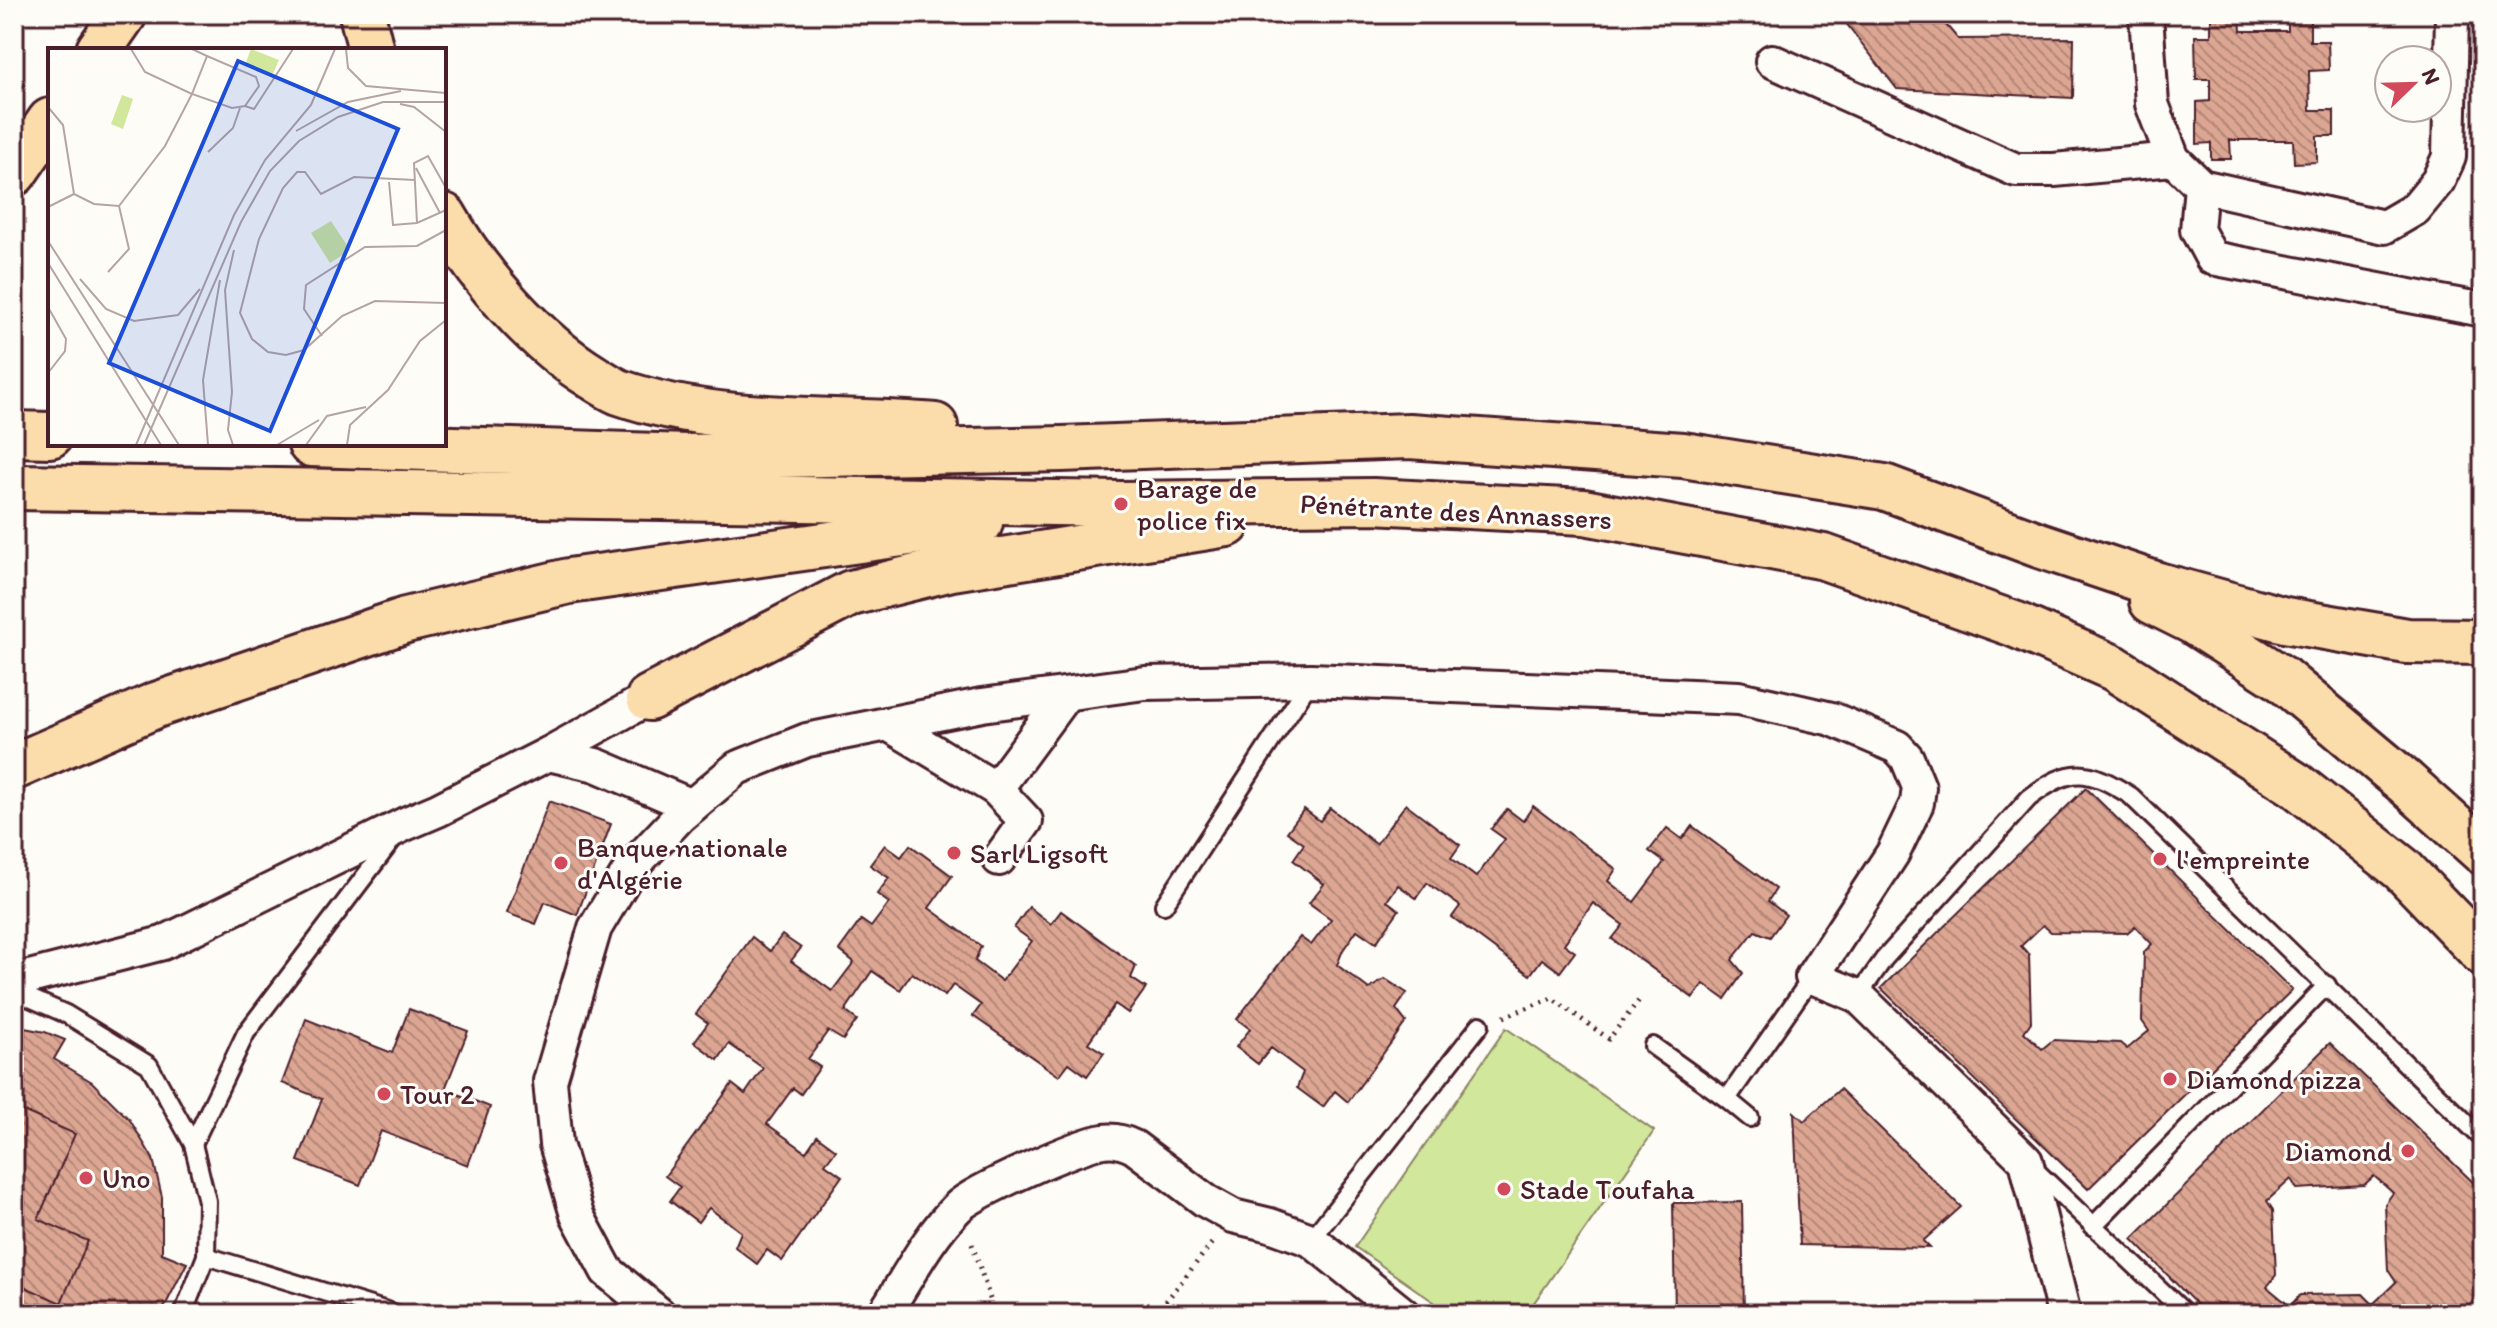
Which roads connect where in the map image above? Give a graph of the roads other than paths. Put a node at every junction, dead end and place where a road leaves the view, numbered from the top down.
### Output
1 (124, 14) edge
2 (362, 14) edge
3 (2146, 14) edge
4 (2452, 14) edge
5 (100, 48) edge
6 (370, 48) edge
7 (1772, 61) dead end
8 (48, 124) edge
9 (2173, 159) junction
10 (14, 173) edge
11 (2201, 186) junction
12 (446, 219) edge
13 (2483, 310) edge
14 (14, 434) edge
15 (48, 435) edge
16 (369, 446) edge
17 (1062, 449) junction
18 (14, 487) edge
19 (1373, 501) junction
20 (1121, 504) junction
21 (2039, 545) junction
22 (2483, 642) edge
23 (1311, 680) junction
24 (1066, 694) junction
25 (649, 698) joint
26 (888, 724) junction
27 (548, 754) junction
28 (14, 767) edge
29 (996, 789) junction
30 (692, 806) junction
31 (405, 824) junction
32 (2483, 852) edge
33 (999, 859) dead end
34 (1164, 905) dead end
35 (2483, 953) edge
36 (1812, 977) junction
37 (14, 981) edge
38 (2327, 985) junction
39 (14, 991) edge
40 (1858, 996) junction
41 (1480, 1025) road end
42 (1653, 1046) dead end
43 (1727, 1099) junction
44 (1750, 1118) dead end
45 (2483, 1139) edge
46 (193, 1144) junction
47 (2026, 1161) junction
48 (2093, 1226) junction
49 (1311, 1240) junction
50 (206, 1256) junction
51 (183, 1314) edge
52 (397, 1314) edge
53 (659, 1314) edge
54 (884, 1314) edge
55 (1403, 1314) edge
56 (2064, 1314) edge
57 (2186, 1314) edge

1 - 5 highway
2 - 6 highway
3 - 9 street
4 - 11 street
7 - 9 street
8 - 10 highway
9 - 11 street
11 - 13 street
12 - 17 highway
14 - 15 highway
16 - 17 highway
17 - 21 highway
18 - 20 highway
19 - 20 highway, Pénétrante des Annassers
19 - 25 highway
19 - 35 highway, Pénétrante des Annassers
20 - 28 highway
21 - 22 highway
21 - 32 highway
23 - 24 street
23 - 34 lane
23 - 36 street
24 - 26 street
24 - 29 street
25 - 27 street
26 - 29 street
26 - 30 street
27 - 30 street
27 - 31 street
29 - 33 street
30 - 53 street
31 - 37 street
31 - 46 lane
36 - 40 street
36 - 43 lane
38 - 40 lane
38 - 45 lane
38 - 48 lane
39 - 46 lane
40 - 47 street
41 - 49 lane
42 - 43 lane
43 - 44 lane
46 - 50 lane
47 - 48 lane
47 - 56 street
48 - 57 lane
49 - 54 street
49 - 55 street
50 - 51 lane
50 - 52 lane

